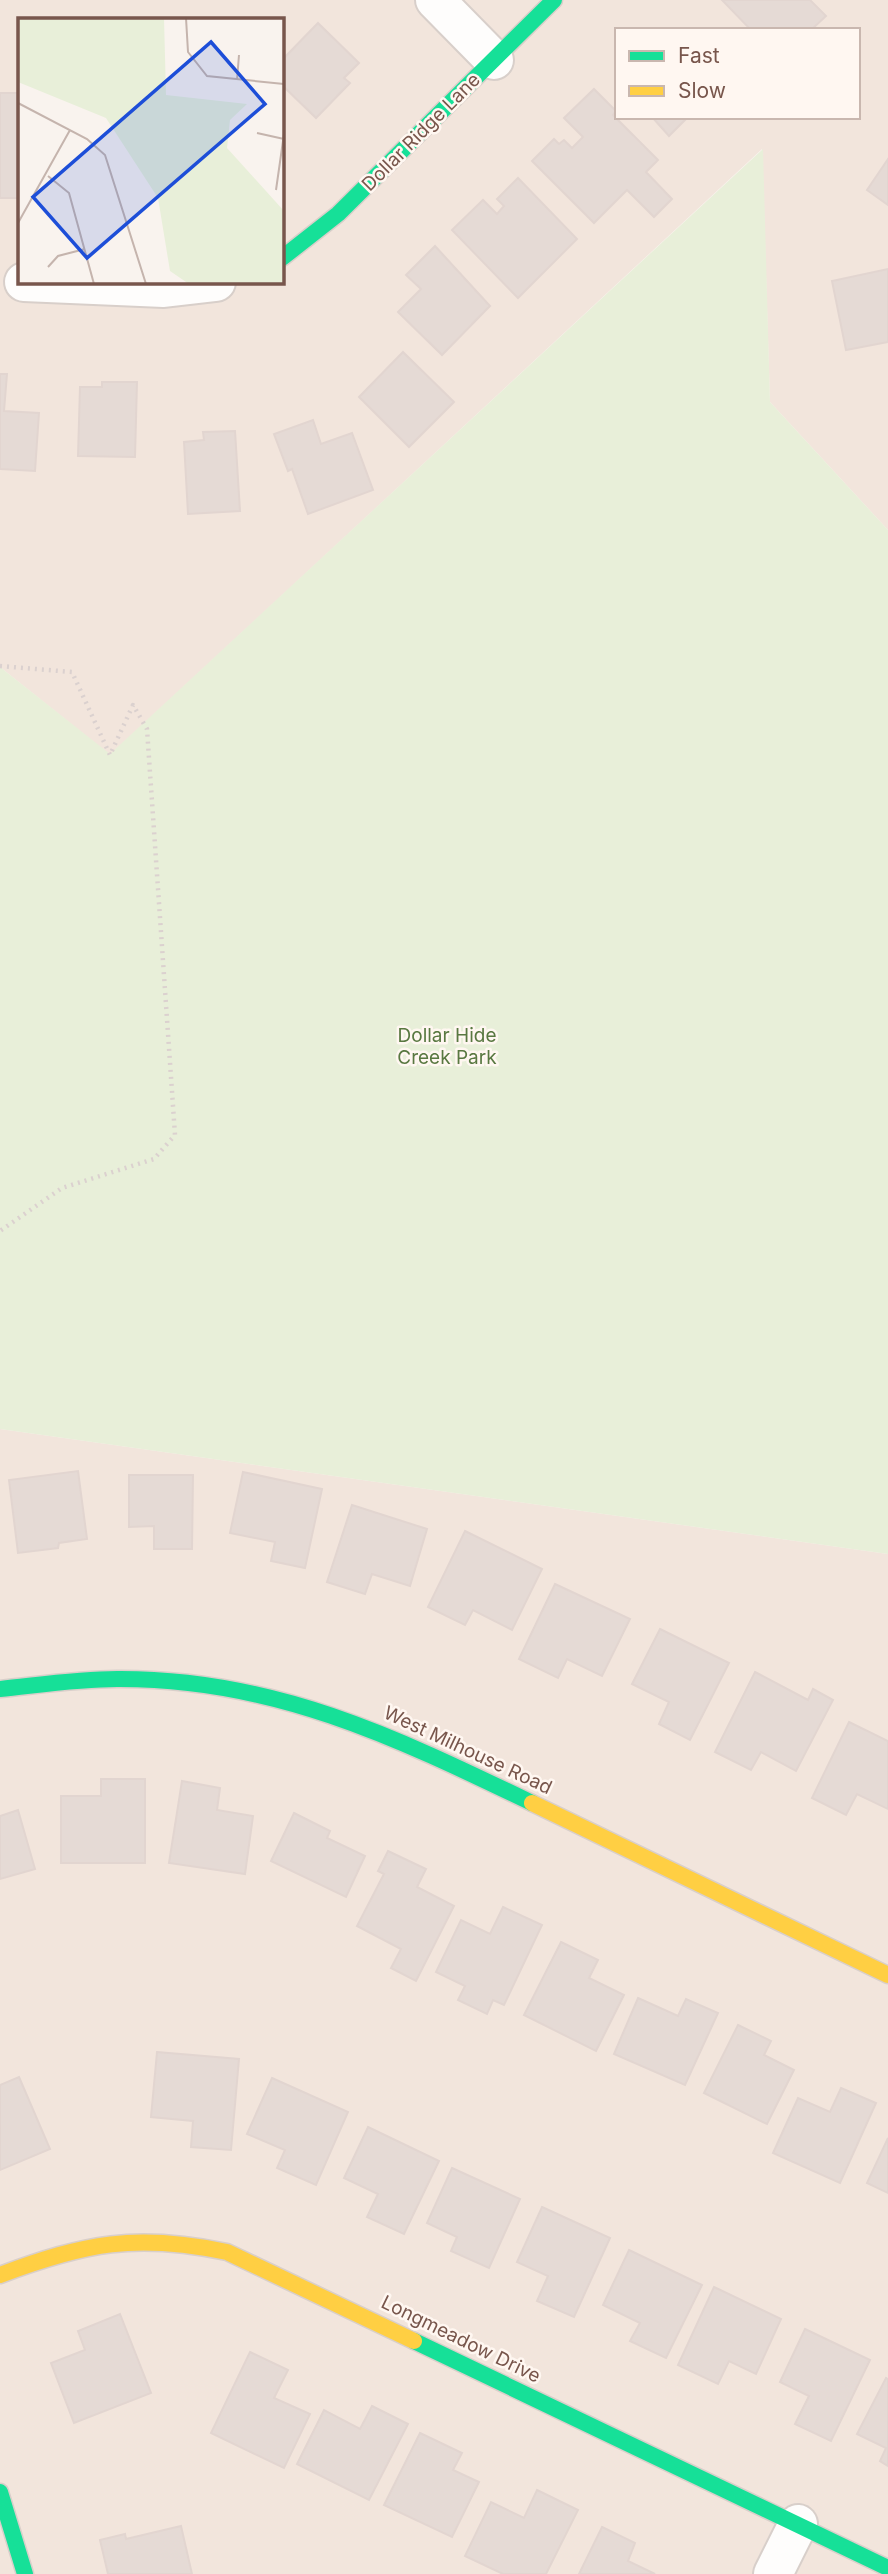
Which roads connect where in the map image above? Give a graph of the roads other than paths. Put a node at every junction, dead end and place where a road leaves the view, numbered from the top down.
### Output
1 (435, 0) edge
2 (554, 0) edge
3 (494, 60) junction
4 (284, 256) edge
5 (0, 281) edge
6 (18, 282) edge
7 (82, 284) edge
8 (203, 284) edge
9 (0, 1689) edge
10 (888, 1975) edge
11 (0, 2275) edge
12 (0, 2492) edge
13 (798, 2524) junction
14 (888, 2568) edge
15 (25, 2574) edge
16 (773, 2574) edge

1 - 3 street
2 - 3 street, Dollar Ridge Lane
3 - 4 street, Dollar Ridge Lane
5 - 6 street
7 - 8 street
9 - 10 street, West Milhouse Road
11 - 13 street, Longmeadow Drive
12 - 15 street
13 - 14 street, Longmeadow Drive
13 - 16 street

